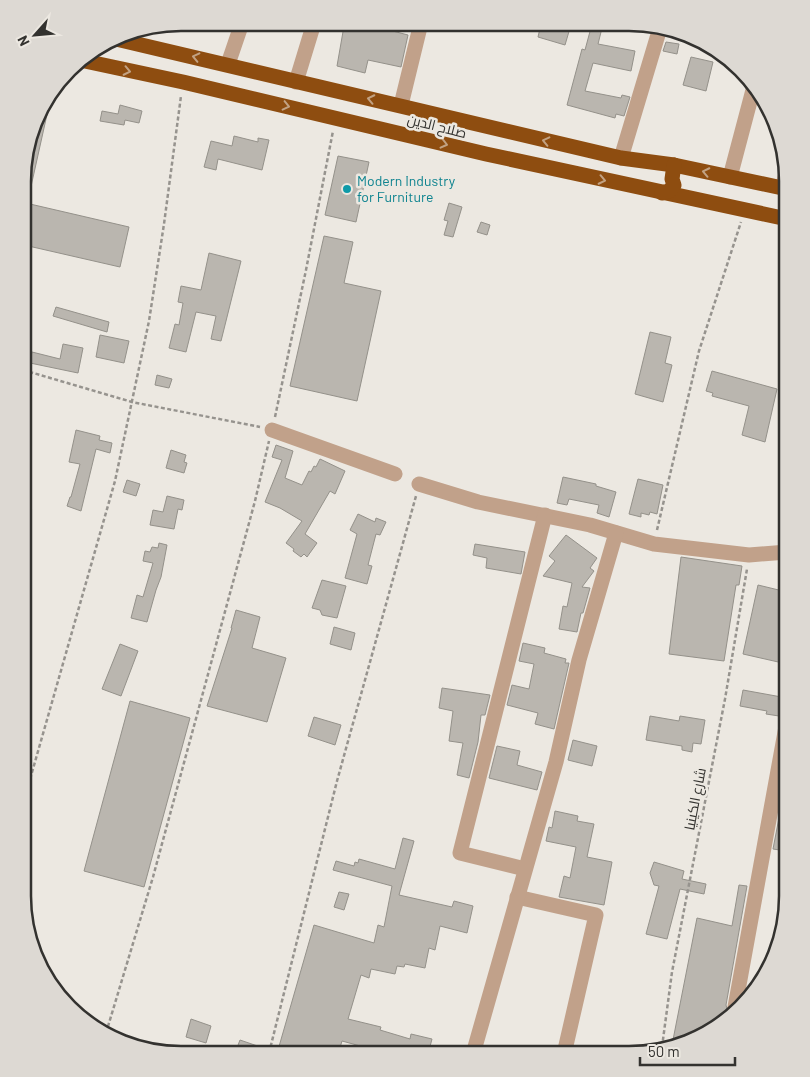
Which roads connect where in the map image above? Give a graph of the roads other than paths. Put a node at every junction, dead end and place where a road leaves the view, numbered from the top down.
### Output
1 (239, 31) edge
2 (312, 31) edge
3 (419, 31) edge
4 (658, 34) edge
5 (127, 42) edge
6 (90, 62) edge
7 (228, 64) junction
8 (296, 82) junction
9 (752, 95) edge
10 (401, 105) junction
11 (621, 158) junction
12 (674, 165) junction
13 (730, 177) junction
14 (779, 183) edge
15 (662, 193) junction
16 (779, 217) edge
17 (272, 430) road end
18 (395, 474) dead end
19 (419, 484) road end
20 (545, 515) junction
21 (616, 533) junction
22 (778, 553) edge
23 (778, 769) edge
24 (525, 869) junction
25 (517, 897) junction
26 (736, 1001) edge
27 (475, 1046) edge
28 (566, 1046) edge

1 - 7 street
2 - 8 street
3 - 10 street
4 - 11 street
7 -> 5 highway, صلاح الدين
6 -> 15 highway, صلاح الدين
7 - 8 highway, صلاح الدين
10 -> 8 highway, صلاح الدين
9 - 13 street
11 -> 10 highway, صلاح الدين
11 - 12 highway, صلاح الدين
13 -> 12 highway, صلاح الدين
12 - 15 highway
13 - 14 highway, صلاح الدين
15 - 16 highway, صلاح الدين
17 - 18 street
19 - 20 street
20 - 21 street
20 - 24 street
21 - 22 street
21 - 24 street
23 - 26 street
24 - 25 street
25 - 27 street
25 - 28 street

